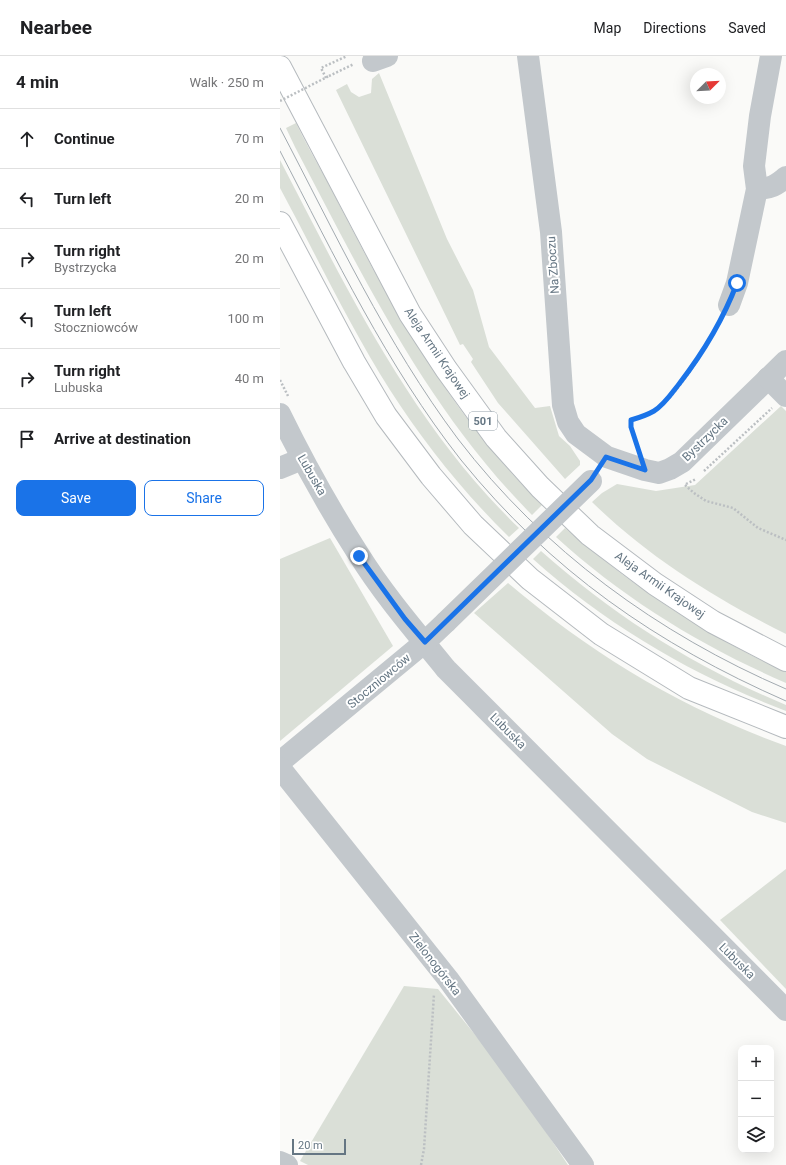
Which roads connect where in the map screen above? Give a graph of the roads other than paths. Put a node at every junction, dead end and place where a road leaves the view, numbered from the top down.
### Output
1 (528, 56) edge
2 (771, 56) edge
3 (280, 67) edge
4 (786, 177) edge
5 (757, 189) junction
6 (280, 223) edge
7 (729, 305) road end
8 (786, 361) edge
9 (768, 378) junction
10 (786, 396) edge
11 (280, 414) edge
12 (606, 457) junction
13 (302, 459) junction
14 (280, 468) edge
15 (425, 642) junction
16 (786, 660) edge
17 (786, 727) edge
18 (280, 762) edge
19 (280, 768) edge
20 (786, 1010) edge
21 (280, 1162) edge
22 (287, 1165) edge
23 (584, 1165) edge

1 - 12 street, Na Zboczu
2 - 5 street
3 - 16 main road, Aleja Armii Krajowej / 501
4 - 5 street
5 - 7 street
6 - 17 main road
8 - 9 street, Bystrzycka
9 - 10 street
9 - 12 street, Bystrzycka
11 - 13 street, Lubuska
12 - 15 street, Stoczniowców, bridge
13 - 14 street
13 - 15 street, Lubuska
15 - 18 street, Stoczniowców
15 - 20 street, Lubuska
19 - 23 street, Zielonogórska
21 - 22 street

